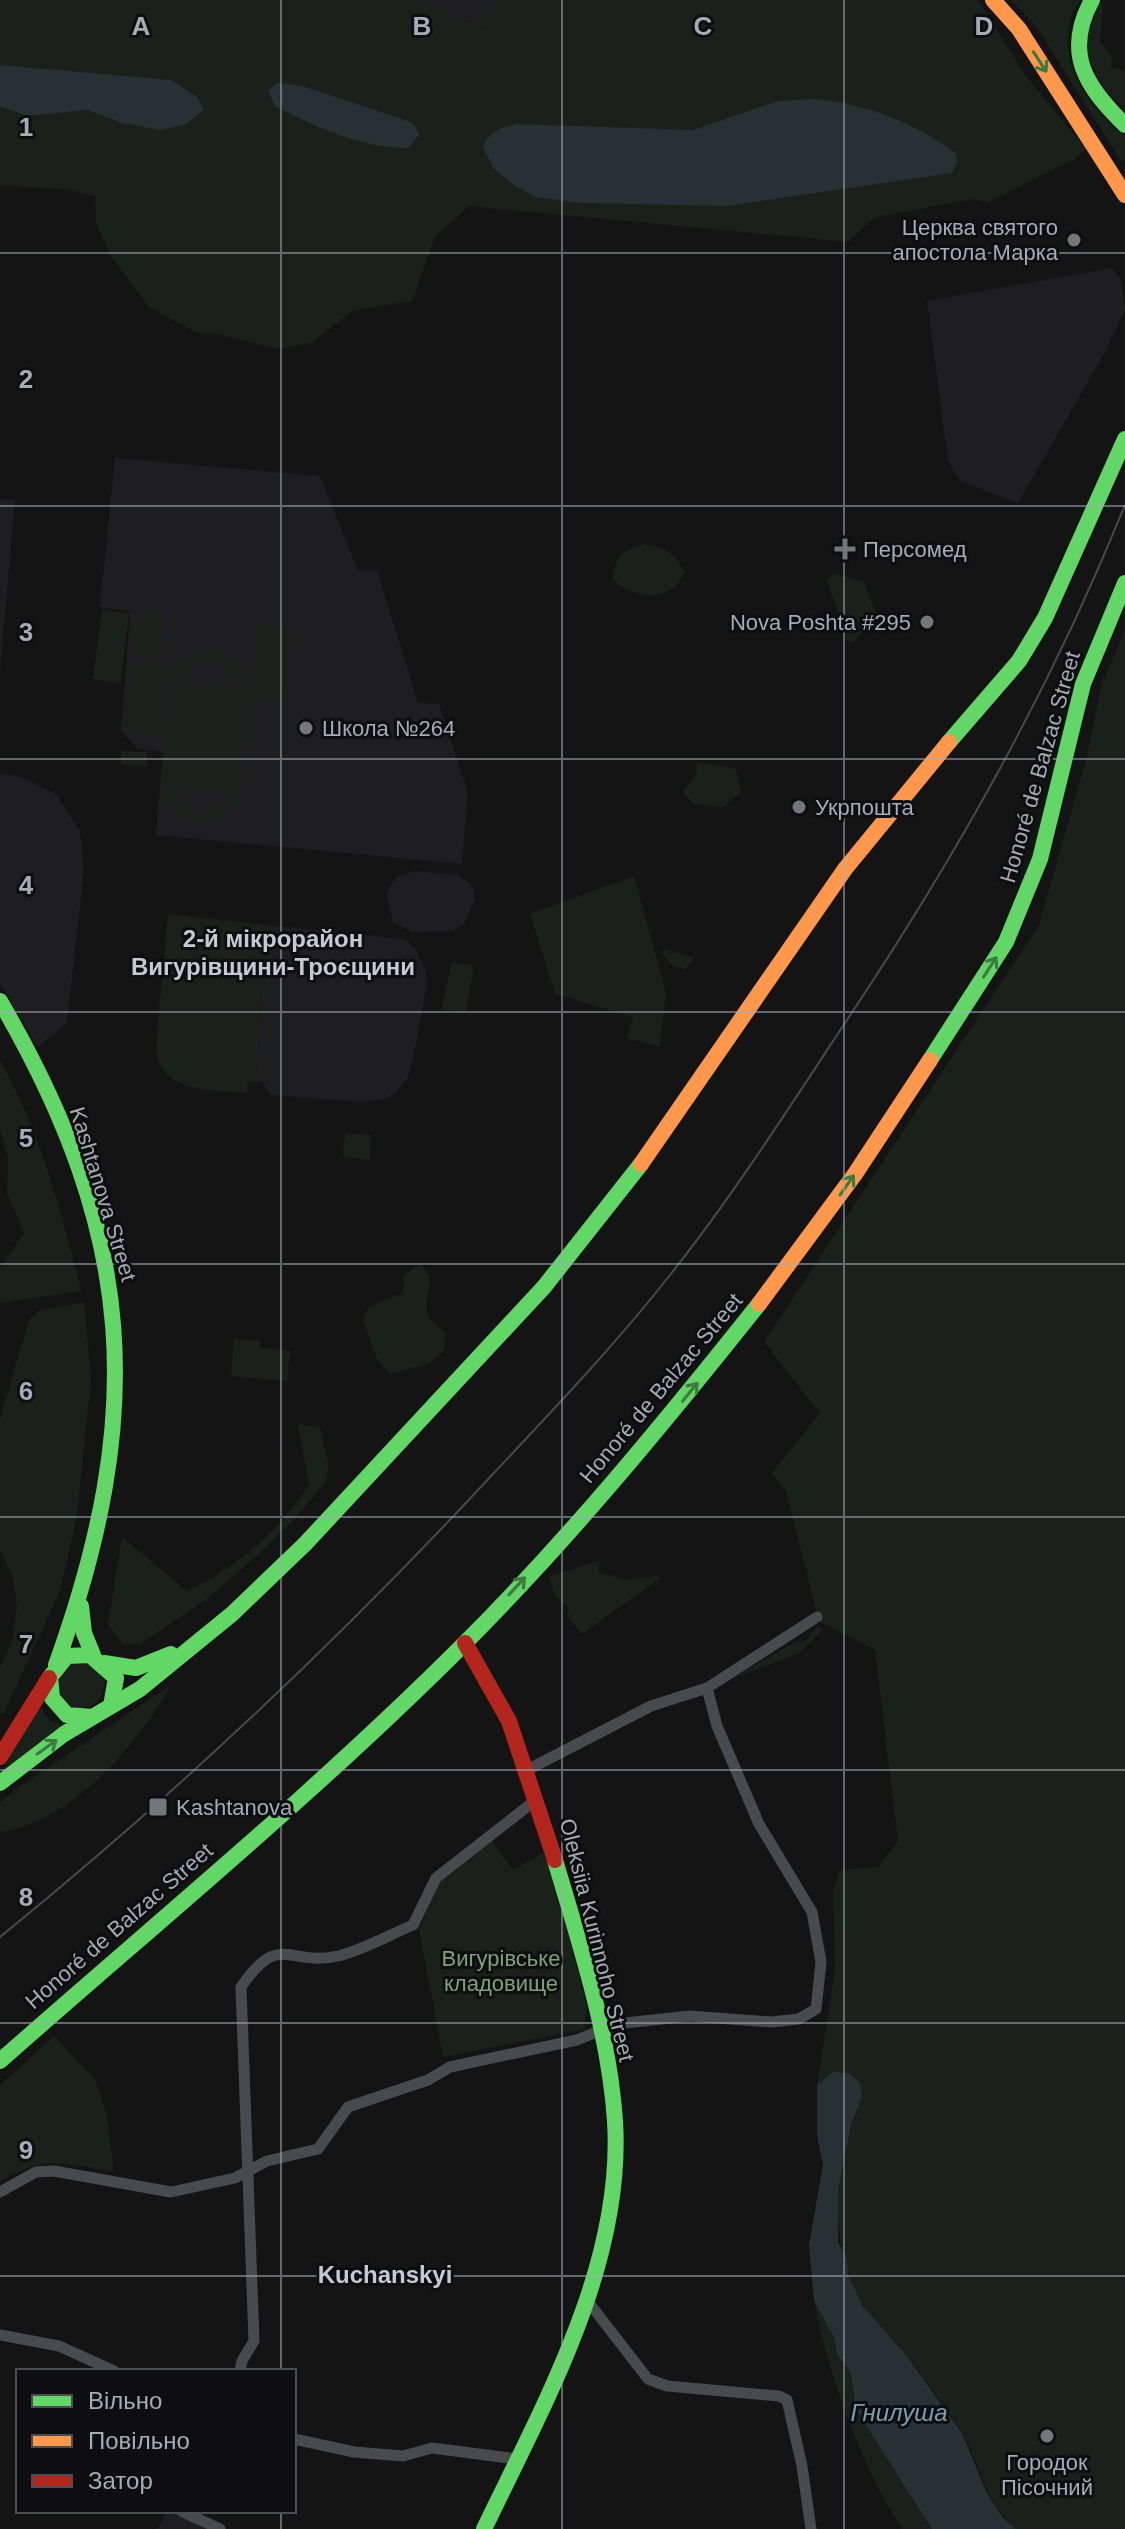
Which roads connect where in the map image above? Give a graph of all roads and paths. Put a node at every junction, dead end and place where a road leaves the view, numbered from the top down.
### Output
1 (993, 0) edge
2 (1092, 0) edge
3 (1125, 125) edge
4 (1125, 195) edge
5 (1125, 439) edge
6 (1125, 583) edge
7 (0, 1001) edge
8 (81, 1601) junction
9 (817, 1617) dead end
10 (201, 1638) junction
11 (465, 1643) junction
12 (99, 1659) junction
13 (53, 1671) junction
14 (707, 1688) junction
15 (104, 1711) junction
16 (0, 1757) edge
17 (527, 1770) junction
18 (0, 1783) edge
19 (537, 1799) junction
20 (601, 2028) junction
21 (0, 2061) edge
22 (249, 2170) junction
23 (0, 2192) edge
24 (586, 2299) junction
25 (0, 2335) edge
26 (110, 2369) edge
27 (241, 2369) edge
28 (296, 2439) edge
29 (517, 2459) junction
30 (185, 2513) edge
31 (220, 2529) edge
32 (484, 2529) edge
33 (811, 2529) edge

1 -> 4 street
2 - 3 street
5 - 10 street, Honoré de Balzac Street
11 -> 6 street, Honoré de Balzac Street
7 - 8 street, Kashtanova Street
8 - 12 street, Kashtanova Street
8 - 13 street, Kashtanova Street
9 - 14 street
10 - 12 street, Honoré de Balzac Street
10 - 15 street, Honoré de Balzac Street
11 - 17 street, Oleksiia Kurinnoho Street
11 - 21 street, Honoré de Balzac Street
12 - 13 street
12 - 15 street
13 - 15 street
13 - 16 street
14 - 17 street
14 - 20 street
18 -> 15 street, Honoré de Balzac Street
17 - 19 street, Oleksiia Kurinnoho Street
19 - 20 street, Oleksiia Kurinnoho Street
19 - 22 street
20 - 22 street
20 - 24 street, Oleksiia Kurinnoho Street
22 - 23 street
22 - 27 street
24 - 29 street, Oleksiia Kurinnoho Street
24 - 33 street
25 - 26 street
28 - 29 street
29 - 32 street, Oleksiia Kurinnoho Street
30 - 31 street

